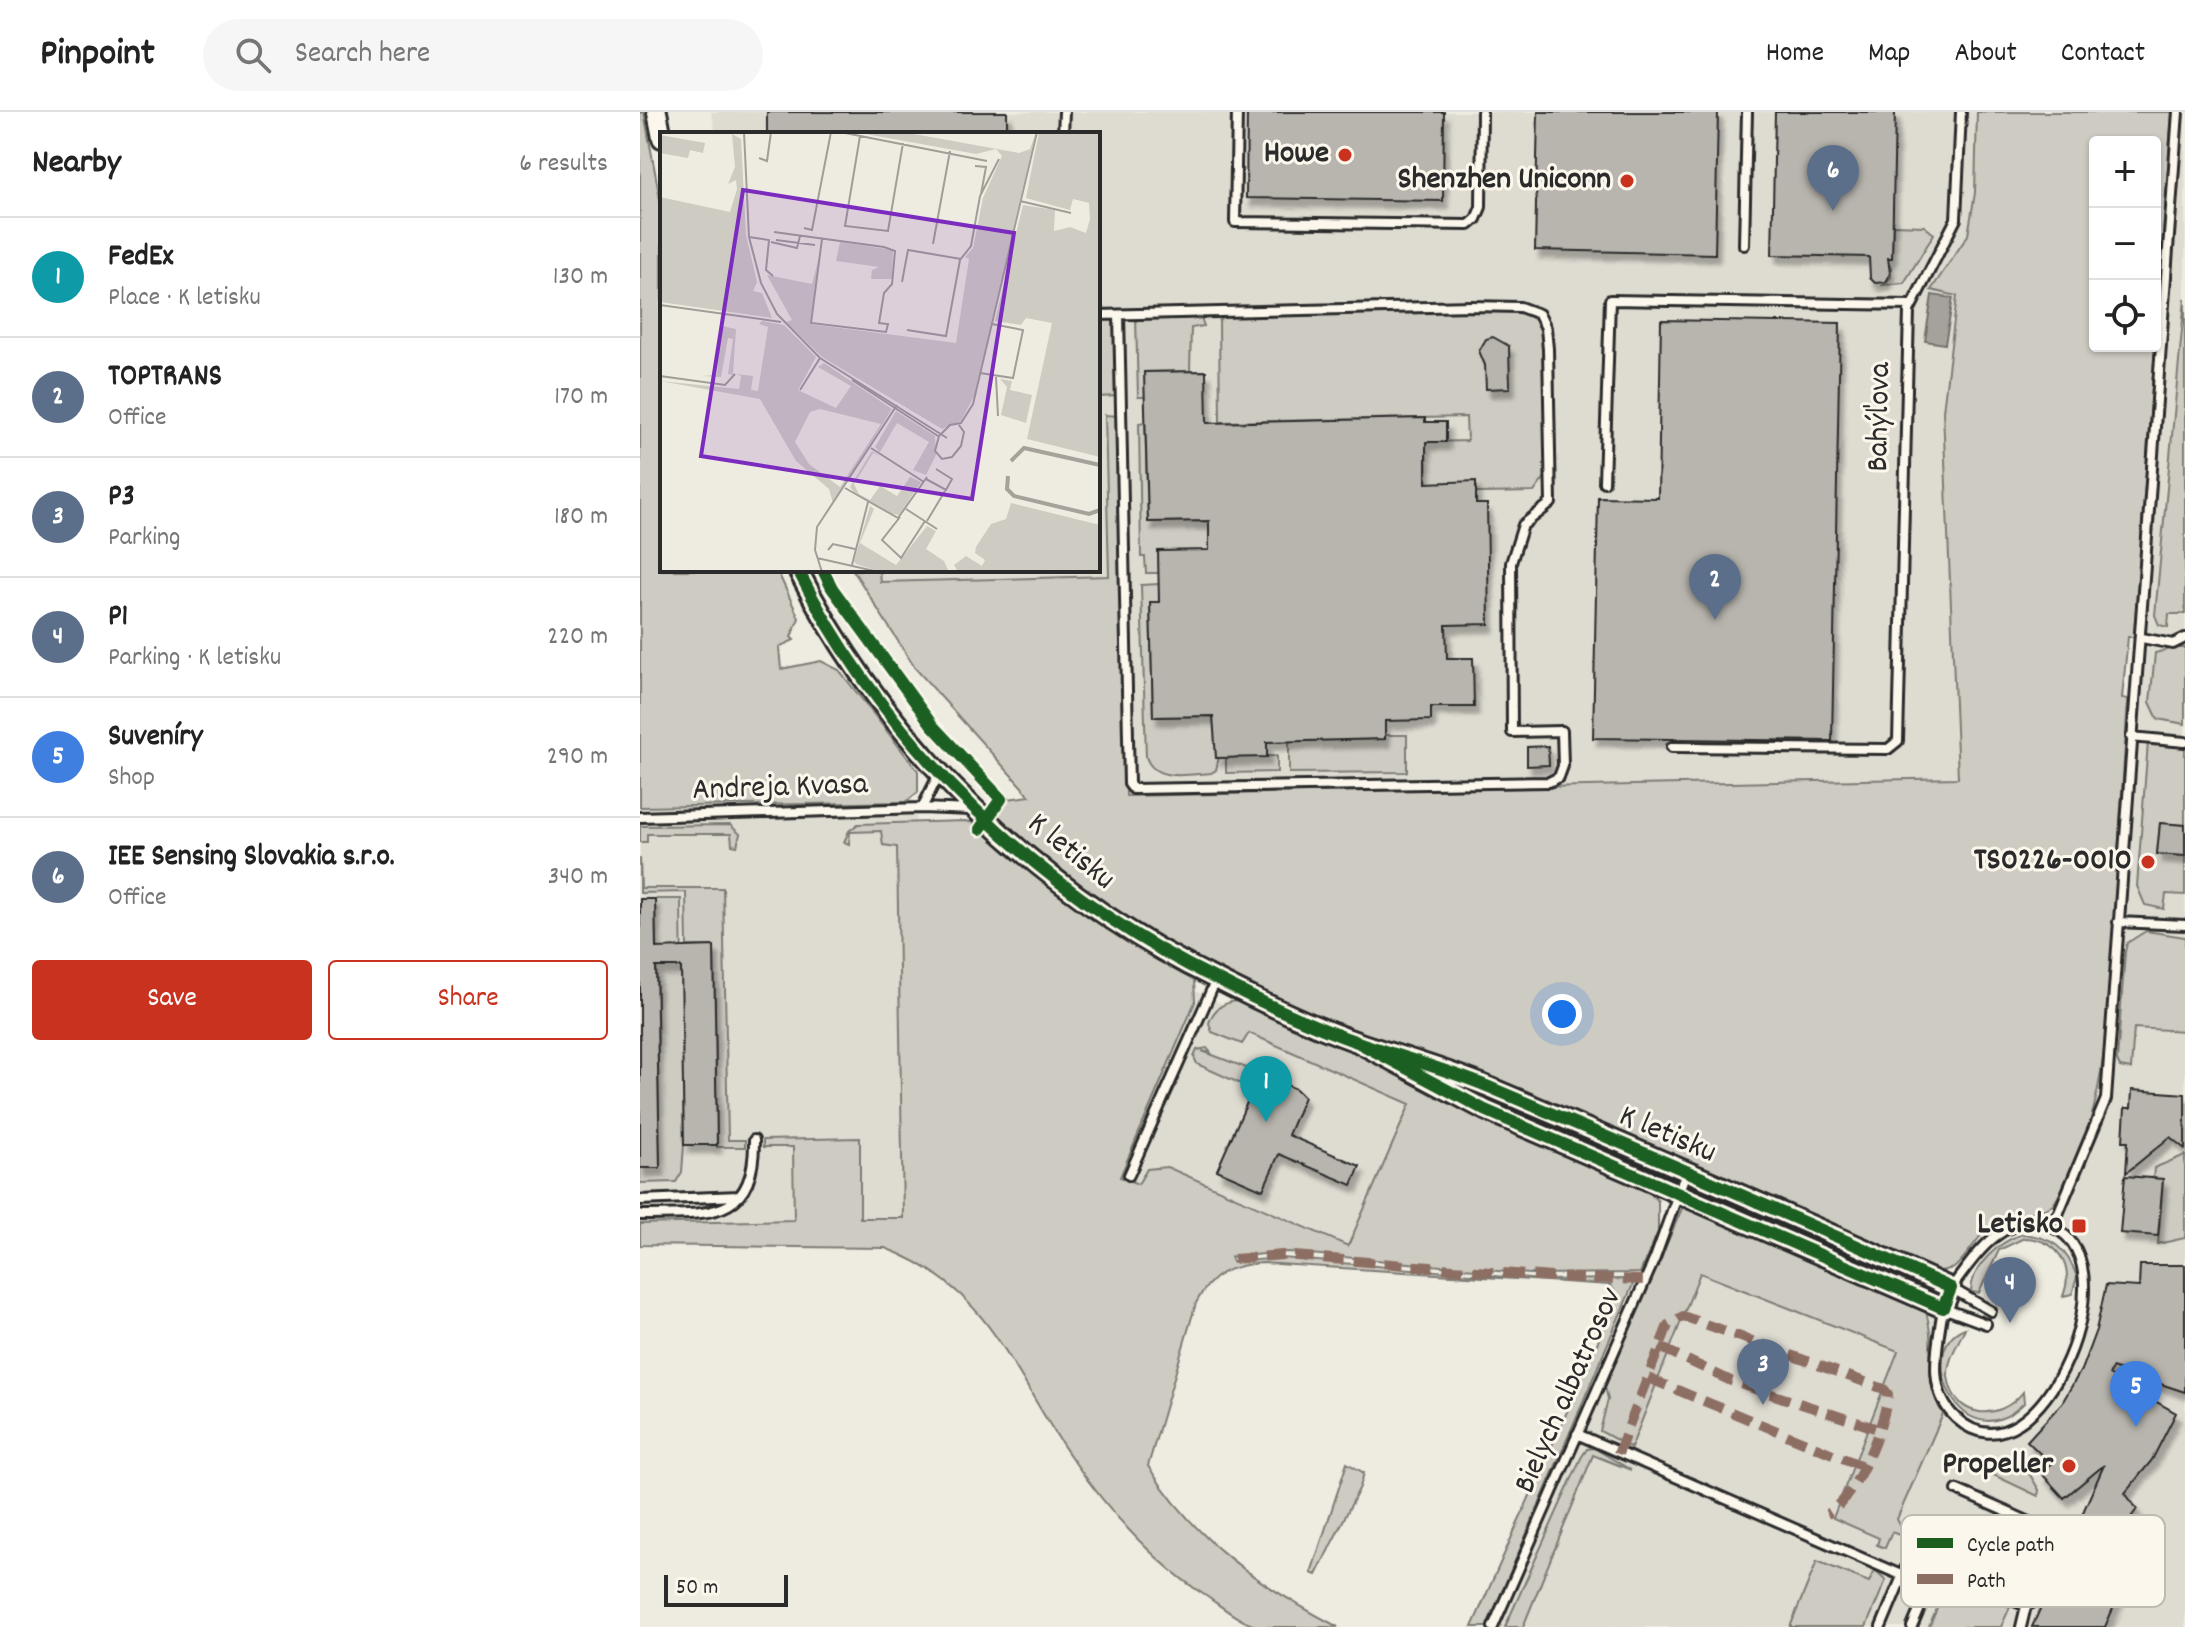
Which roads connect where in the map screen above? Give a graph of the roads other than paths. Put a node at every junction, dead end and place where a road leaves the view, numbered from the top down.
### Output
1 (657, 112) edge
2 (1064, 112) edge
3 (1237, 112) edge
4 (1482, 112) edge
5 (1747, 112) edge
6 (1961, 112) edge
7 (2178, 112) edge
8 (661, 132) edge
9 (1063, 132) edge
10 (1744, 245) dead end
11 (1910, 305) junction
12 (1100, 315) edge
13 (1119, 315) junction
14 (1604, 482) dead end
15 (799, 572) edge
16 (2142, 638) junction
17 (2185, 638) edge
18 (2131, 737) junction
19 (2185, 742) edge
20 (1672, 747) dead end
21 (939, 773) junction
22 (922, 808) junction
23 (980, 811) junction
24 (640, 817) edge
25 (2118, 922) junction
26 (2185, 925) edge
27 (1216, 980) junction
28 (1359, 1043) junction
29 (754, 1140) dead end
30 (1686, 1172) junction
31 (1129, 1175) dead end
32 (1677, 1194) junction
33 (740, 1196) junction
34 (640, 1200) edge
35 (640, 1215) edge
36 (2048, 1225) junction
37 (1951, 1288) junction
38 (1943, 1308) junction
39 (1991, 1311) dead end
40 (1986, 1324) dead end
41 (1577, 1434) junction
42 (1957, 1490) dead end
43 (2014, 1515) edge
44 (1901, 1575) edge
45 (1901, 1581) edge
46 (1921, 1607) edge
47 (2026, 1607) edge
48 (1493, 1627) edge
49 (1881, 1627) edge
50 (1912, 1627) edge
51 (2021, 1627) edge

1 - 8 street
2 - 9 lane
3 - 4 lane
5 - 10 lane
6 - 11 lane, Bahýľova
7 - 16 lane
11 - 14 lane
11 - 20 lane, Bahýľova
12 - 13 lane
13 - 13 lane
15 - 21 street, K letisku
16 - 17 lane
16 - 18 lane
18 - 19 lane
18 - 25 lane
21 - 22 lane
21 - 23 street, K letisku
22 - 23 lane, Andreja Kvasa
22 - 24 lane, Andreja Kvasa
23 - 27 street, K letisku
25 - 26 lane
25 - 36 lane
27 - 28 street, K letisku
27 - 31 lane
28 - 30 street, K letisku
28 - 32 street, K letisku
29 - 33 lane
30 - 32 lane, Bielych albatrosov
30 - 37 street, K letisku
32 - 38 street, K letisku
32 - 41 lane, Bielych albatrosov
33 - 34 lane
33 - 35 lane
36 - 37 lane
36 - 38 lane
37 - 38 street
37 - 39 lane
38 - 40 lane
41 - 44 lane
41 - 48 lane, Bielych albatrosov
42 - 43 lane
45 - 49 lane
46 - 50 lane
47 - 51 lane

